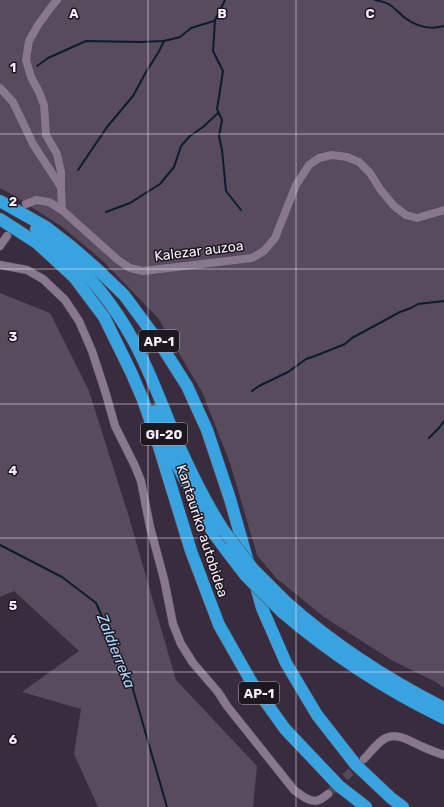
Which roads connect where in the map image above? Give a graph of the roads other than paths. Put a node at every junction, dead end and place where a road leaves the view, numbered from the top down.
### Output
1 (58, 0) edge
2 (0, 88) edge
3 (61, 187) junction
4 (0, 202) edge
5 (26, 204) dead end
6 (62, 210) junction
7 (444, 210) edge
8 (0, 219) edge
9 (7, 236) dead end
10 (0, 246) edge
11 (0, 265) edge
12 (104, 317) junction
13 (284, 607) junction
14 (444, 708) edge
15 (444, 718) edge
16 (444, 754) edge
17 (364, 759) tunnel mouth
18 (328, 794) tunnel mouth
19 (366, 807) edge
20 (403, 807) edge

1 - 3 street
2 - 3 street
3 - 6 street
4 - 13 highway, GI-20, bridge
4 - 20 highway, AP-1
5 - 6 street, Kalezar auzoa
6 - 7 street, Kalezar auzoa
8 - 12 highway, Kantauriko autobidea / AP-1
9 - 10 street
11 - 18 street
12 - 13 highway, GI-20, bridge
12 - 19 highway, Kantauriko autobidea / AP-1
13 - 14 highway, GI-20
13 - 15 highway, GI-20
16 - 17 street

